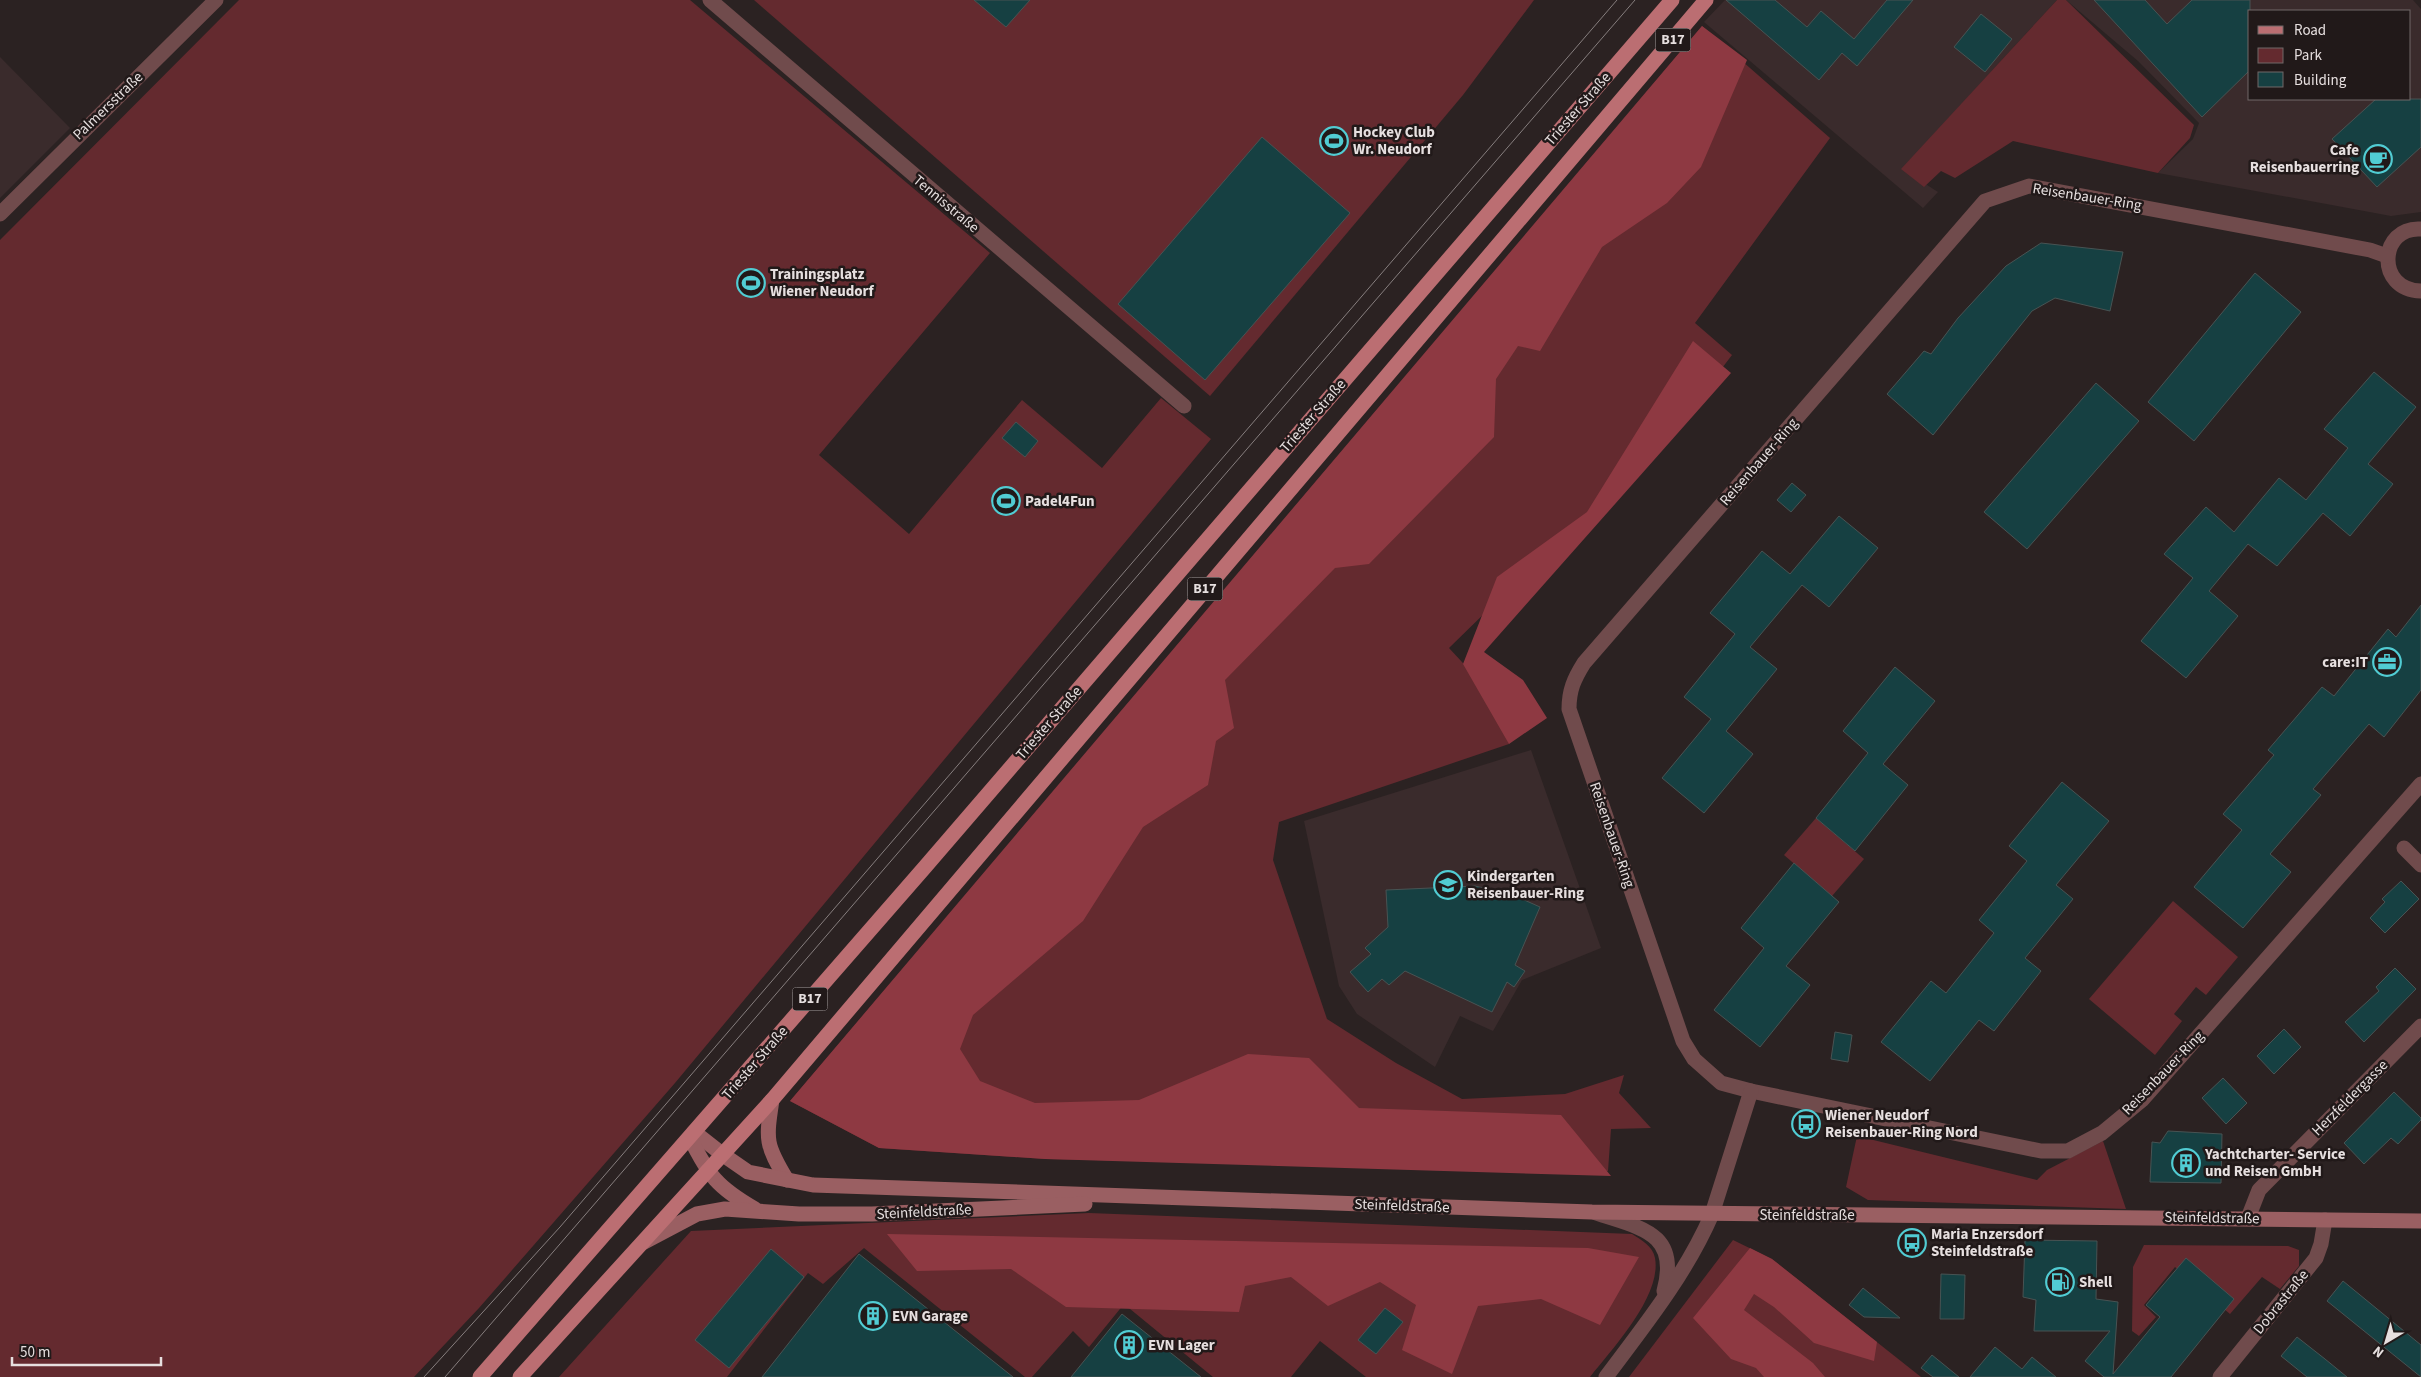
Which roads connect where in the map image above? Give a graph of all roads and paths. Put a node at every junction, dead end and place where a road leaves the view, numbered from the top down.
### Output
1 (216, 0) edge
2 (710, 0) edge
3 (1672, 0) edge
4 (1706, 0) edge
5 (0, 214) edge
6 (2421, 229) edge
7 (2387, 256) junction
8 (2421, 291) edge
9 (1184, 406) dead end
10 (2421, 784) edge
11 (2404, 848) dead end
12 (2421, 865) edge
13 (2421, 1026) edge
14 (1751, 1091) junction
15 (772, 1100) junction
16 (692, 1135) junction
17 (722, 1154) junction
18 (706, 1171) junction
19 (787, 1180) junction
20 (1193, 1200) junction
21 (756, 1210) junction
22 (1592, 1212) junction
23 (1712, 1214) junction
24 (2248, 1218) junction
25 (2325, 1220) junction
26 (2421, 1221) edge
27 (644, 1242) junction
28 (1660, 1306) junction
29 (480, 1377) edge
30 (520, 1377) edge
31 (1606, 1377) edge
32 (2220, 1377) edge

1 - 5 street, Palmersstraße
2 - 9 street, Tennisstraße
3 - 16 main road, Triester Straße / B17
4 - 15 main road, Triester Straße / B17
6 - 7 street
7 - 8 street
7 - 14 street, Reisenbauer-Ring
10 - 14 street, Reisenbauer-Ring
11 - 12 street
13 - 24 street, Herzfeldergasse
14 - 23 street
15 - 17 main road, Triester Straße / B17
15 - 19 main road
16 - 17 main road, Steinfeldstraße
16 - 18 main road, Steinfeldstraße
16 - 29 main road, Triester Straße / B17
17 - 18 main road, Triester Straße / B17
17 - 19 main road, Steinfeldstraße
18 - 21 main road, Steinfeldstraße
18 - 27 main road, Triester Straße / B17
19 - 20 main road, Steinfeldstraße
20 - 21 main road, Steinfeldstraße
20 - 22 main road, Steinfeldstraße
21 - 27 main road
22 - 23 main road, Steinfeldstraße
22 - 28 street
23 - 24 main road, Steinfeldstraße
23 - 28 street
24 - 25 main road, Steinfeldstraße
25 - 26 main road, Steinfeldstraße
25 - 32 street, Dobrastraße
27 - 30 main road, Triester Straße / B17
28 - 31 street

